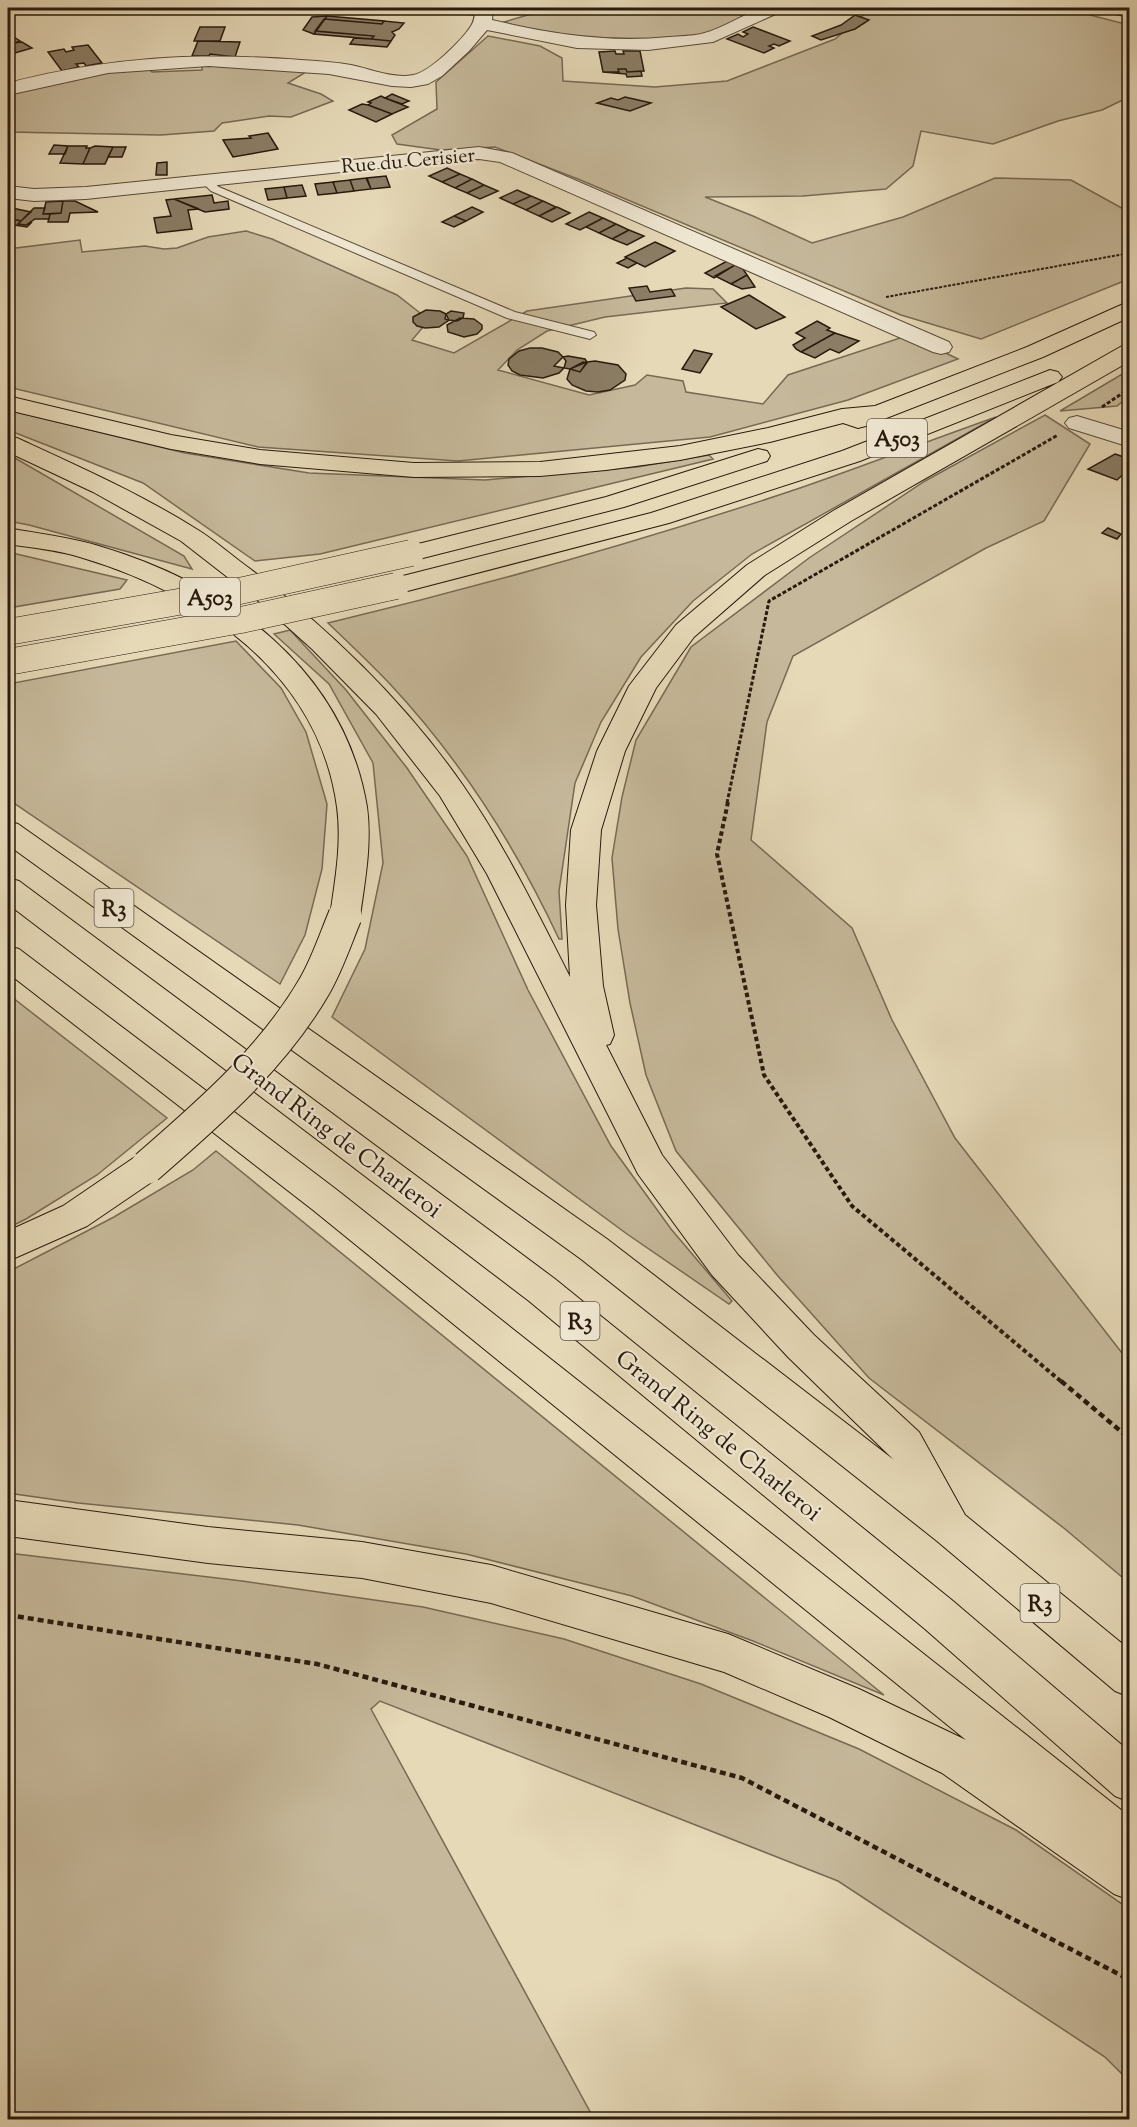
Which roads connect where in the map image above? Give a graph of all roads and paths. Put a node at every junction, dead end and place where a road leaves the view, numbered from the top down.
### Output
1 (774, 8) edge
2 (1111, 8) edge
3 (1130, 12) edge
4 (483, 15) edge
5 (8, 89) edge
6 (206, 180) junction
7 (8, 192) edge
8 (1130, 253) edge
9 (844, 304) junction
10 (1130, 308) edge
11 (590, 335) dead end
12 (1130, 345) edge
13 (941, 347) dead end
14 (1130, 351) edge
15 (1130, 388) edge
16 (8, 403) edge
17 (879, 413) junction
18 (1077, 423) junction
19 (1130, 440) edge
20 (8, 443) edge
21 (8, 536) edge
22 (8, 632) edge
23 (8, 662) edge
24 (8, 831) edge
25 (8, 889) edge
26 (8, 957) edge
27 (610, 1089) junction
28 (8, 1247) edge
29 (1130, 1438) edge
30 (8, 1518) edge
31 (951, 1528) junction
32 (8, 1615) edge
33 (1130, 1677) edge
34 (1130, 1780) edge
35 (1130, 1845) edge
36 (1130, 1878) edge
37 (1130, 1980) edge

1 - 4 street
2 - 3 street
4 - 5 street
6 - 7 street, Rue du Cerisier
6 - 9 street, Rue du Cerisier
6 - 11 lane
8 - 9 path
9 - 13 street, Rue du Cerisier
10 - 17 highway, A503
12 - 23 highway, A503, bridge
14 - 27 highway
15 - 18 path
16 - 17 highway
17 - 22 highway, A503, bridge
18 - 19 street
18 - 29 path
20 - 27 highway
21 - 28 highway, bridge
24 - 31 highway, R3
25 - 34 highway, Grand Ring de Charleroi / R3
26 - 35 highway
27 - 31 highway
30 - 36 highway
31 - 33 highway, R3
32 - 37 path

